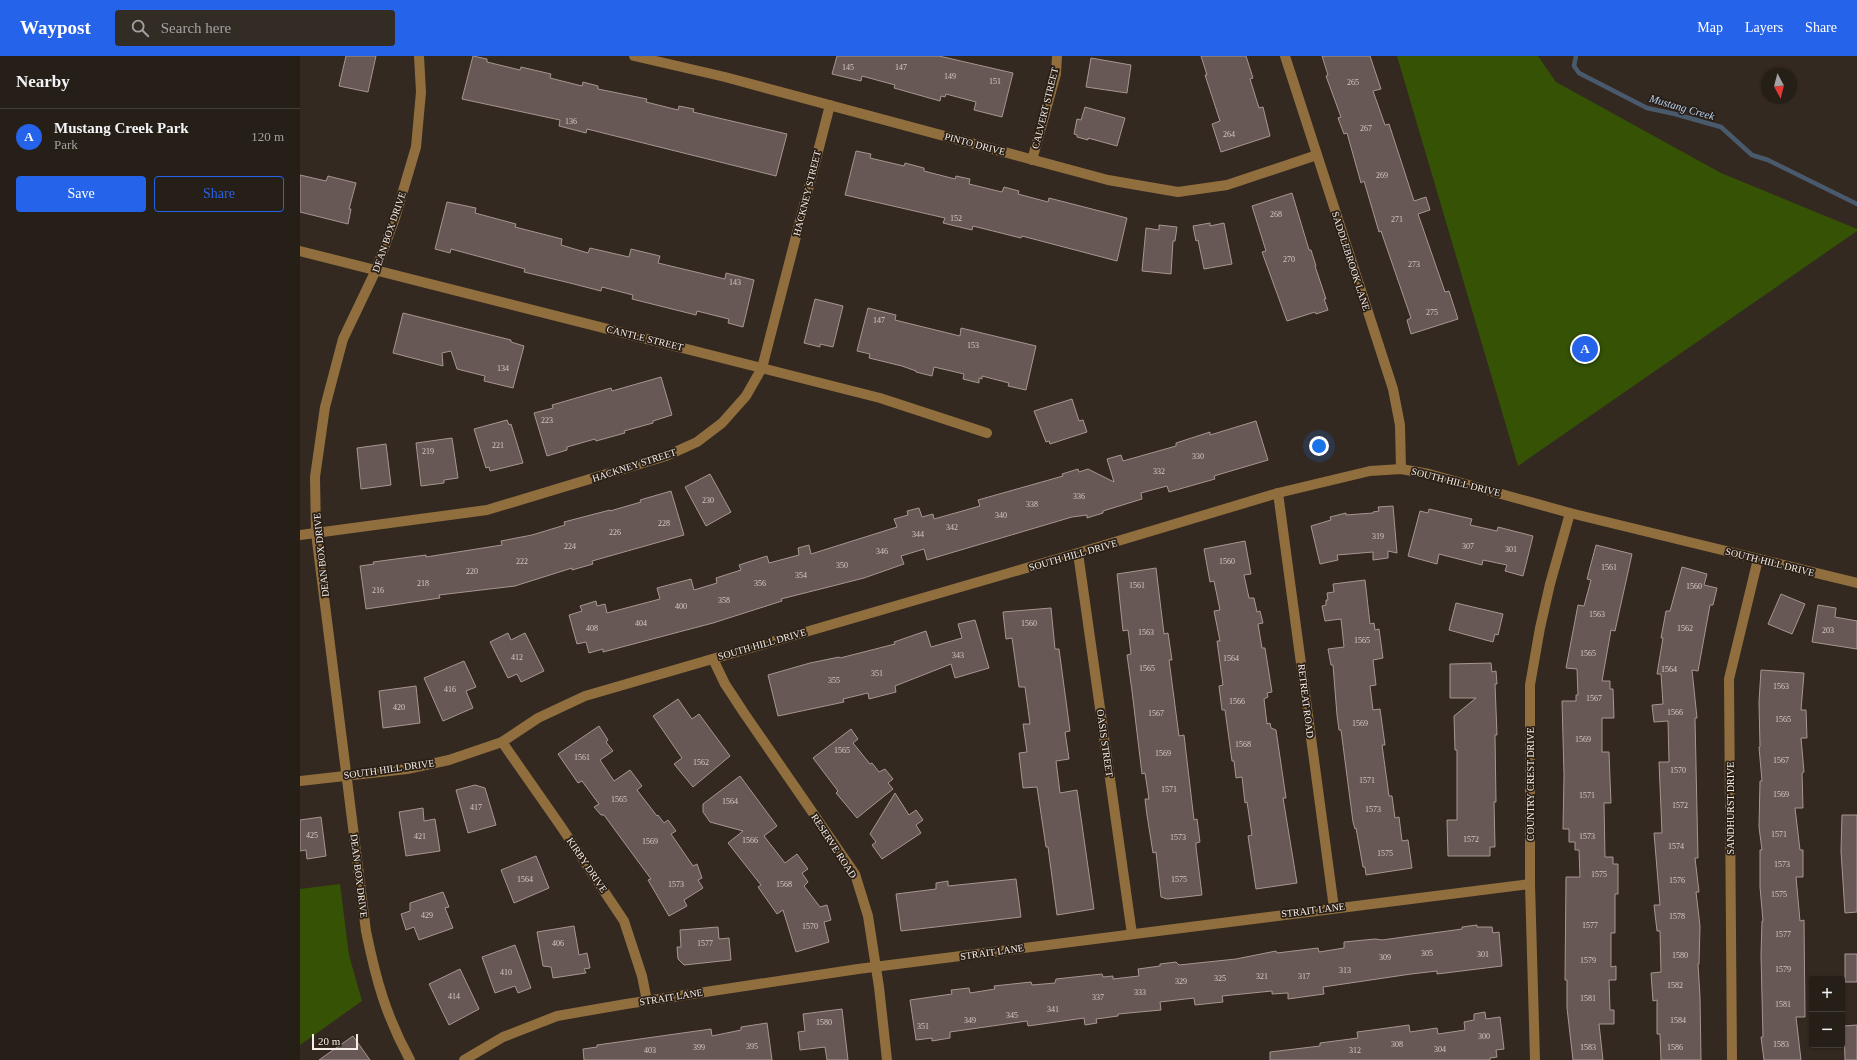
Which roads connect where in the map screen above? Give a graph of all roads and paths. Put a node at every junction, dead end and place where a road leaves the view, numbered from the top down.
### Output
1 (419, 56) edge
2 (634, 56) edge
3 (1057, 56) edge
4 (1285, 56) edge
5 (655, 58) edge
6 (830, 105) junction
7 (1317, 155) junction
8 (1032, 160) junction
9 (300, 251) edge
10 (376, 270) junction
11 (762, 368) junction
12 (987, 433) dead end
13 (1401, 469) junction
14 (1278, 493) junction
15 (1570, 513) junction
16 (316, 533) junction
17 (300, 535) edge
18 (1078, 553) junction
19 (1758, 559) junction
20 (1857, 583) edge
21 (713, 659) junction
22 (502, 742) junction
23 (346, 775) junction
24 (300, 781) edge
25 (1530, 884) junction
26 (1334, 908) junction
27 (1132, 934) junction
28 (876, 968) junction
29 (647, 1001) junction
30 (410, 1060) edge
31 (464, 1060) edge
32 (887, 1060) edge
33 (1535, 1060) edge
34 (1732, 1060) edge

1 - 10 street, DEAN BOX DRIVE
2 - 5 street, PINTO DRIVE
3 - 8 street, CALVERT STREET
4 - 7 street, SADDLEBROOK LANE
5 - 6 street, PINTO DRIVE
6 - 8 street, PINTO DRIVE
6 - 11 street, HACKNEY STREET
7 - 8 street, PINTO DRIVE
7 - 13 street, SADDLEBROOK LANE
9 - 10 street, CANTLE STREET
10 - 11 street, CANTLE STREET
10 - 16 street, DEAN BOX DRIVE
11 - 12 street, CANTLE STREET
11 - 16 street, HACKNEY STREET
13 - 14 street, SOUTH HILL DRIVE
13 - 15 street, SOUTH HILL DRIVE
14 - 18 street, SOUTH HILL DRIVE
14 - 26 street, RETREAT ROAD
15 - 19 street, SOUTH HILL DRIVE
15 - 25 street, COUNTRY CREST DRIVE
16 - 17 street, HACKNEY STREET
16 - 23 street, DEAN BOX DRIVE
18 - 21 street, SOUTH HILL DRIVE
18 - 27 street, OASIS STREET
19 - 20 street, SOUTH HILL DRIVE
19 - 34 street, SANDHURST DRIVE
21 - 22 street, SOUTH HILL DRIVE
21 - 28 street, RESERVE ROAD
22 - 23 street, SOUTH HILL DRIVE
22 - 29 street, KIRBY DRIVE
23 - 24 street, SOUTH HILL DRIVE
23 - 30 street, DEAN BOX DRIVE
25 - 26 street, STRAIT LANE
25 - 33 street, COUNTRY CREST DRIVE
26 - 27 street, STRAIT LANE
27 - 28 street, STRAIT LANE
28 - 29 street, STRAIT LANE
28 - 32 street, RESERVE ROAD
29 - 31 street, STRAIT LANE

